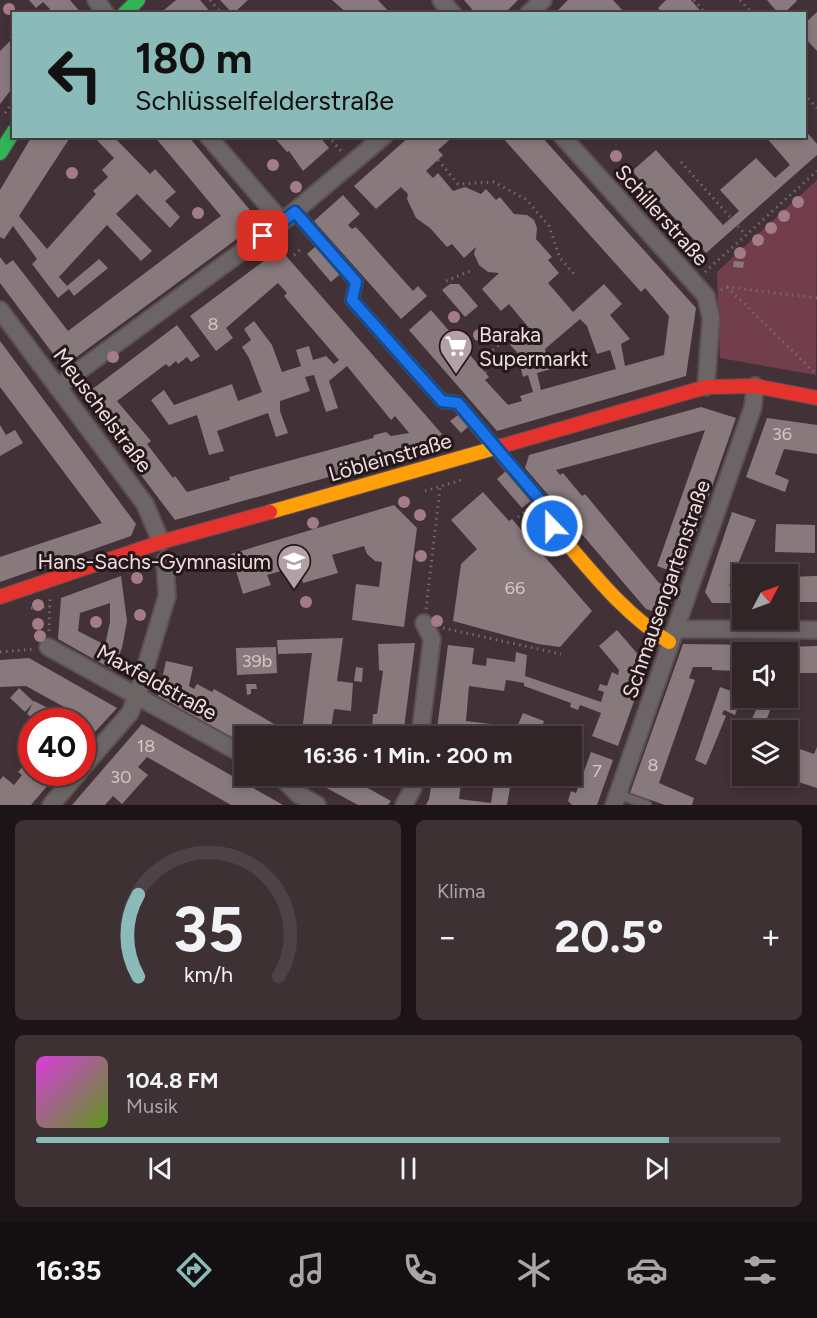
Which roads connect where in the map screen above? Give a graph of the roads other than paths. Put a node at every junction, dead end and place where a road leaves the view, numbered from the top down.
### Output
1 (138, 0) edge
2 (441, 0) edge
3 (543, 0) edge
4 (126, 12) edge
5 (451, 12) edge
6 (530, 12) edge
7 (12, 134) edge
8 (210, 138) edge
9 (382, 138) edge
10 (564, 138) edge
11 (0, 153) edge
12 (288, 217) junction
13 (0, 309) edge
14 (755, 386) junction
15 (57, 387) junction
16 (706, 387) junction
17 (817, 398) edge
18 (497, 448) junction
19 (161, 542) junction
20 (165, 561) dead end
21 (7, 595) edge
22 (424, 623) road end
23 (817, 630) edge
24 (673, 635) junction
25 (48, 647) road end
26 (137, 696) junction
27 (421, 726) edge
28 (234, 749) edge
29 (96, 752) edge
30 (67, 786) edge
31 (290, 786) edge
32 (413, 786) edge
33 (616, 800) edge
34 (51, 805) edge
35 (317, 805) edge
36 (404, 805) edge
37 (647, 805) edge

1 - 4 street
2 - 5 street
3 - 6 street
7 - 11 street
8 - 12 street
9 - 12 street
10 - 16 street, Schillerstraße
12 - 15 street
12 - 18 street
13 - 15 street, Meuschelstraße
14 - 16 street, Löbleinstraße
14 - 17 street, Löbleinstraße
14 - 24 street, Schmausengartenstraße
15 - 19 street, Meuschelstraße
16 - 18 street, Löbleinstraße
18 - 19 street, Löbleinstraße
18 - 24 street
19 - 21 street, Löbleinstraße
20 - 26 street
22 - 27 street
23 - 24 street
24 - 33 street, Schmausengartenstraße
25 - 26 street, Maxfeldstraße
26 - 28 street, Maxfeldstraße
26 - 29 street
30 - 34 street
31 - 35 street
32 - 36 street
33 - 37 lane

